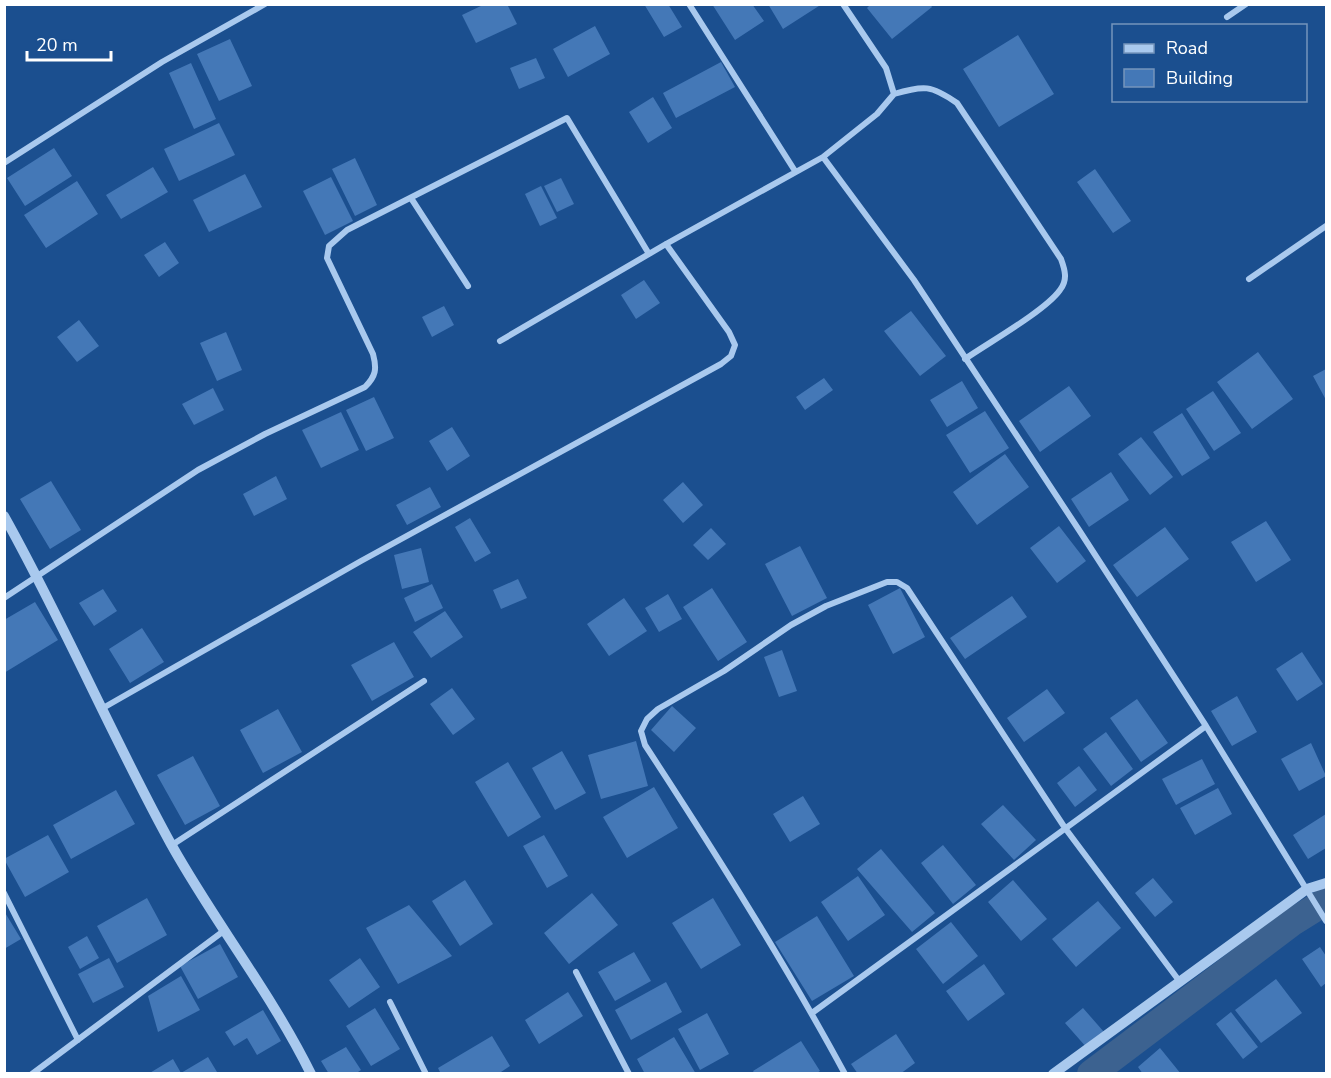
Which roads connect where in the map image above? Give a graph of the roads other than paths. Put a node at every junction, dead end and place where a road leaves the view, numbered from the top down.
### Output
1 (249, 4) edge
2 (266, 4) edge
3 (689, 4) edge
4 (843, 4) edge
5 (1246, 4) edge
6 (252, 12) junction
7 (1227, 17) dead end
8 (894, 94) junction
9 (823, 157) junction
10 (4, 163) edge
11 (795, 171) junction
12 (411, 198) junction
13 (1326, 226) edge
14 (666, 243) junction
15 (649, 254) junction
16 (1249, 279) dead end
17 (468, 286) dead end
18 (500, 341) dead end
19 (964, 358) junction
20 (4, 516) edge
21 (38, 577) junction
22 (4, 598) edge
23 (424, 681) dead end
24 (103, 708) junction
25 (1206, 726) junction
26 (1065, 828) junction
27 (172, 845) junction
28 (1326, 883) edge
29 (1309, 892) junction
30 (4, 893) edge
31 (1325, 920) edge
32 (225, 930) junction
33 (576, 972) dead end
34 (1180, 982) junction
35 (390, 1002) dead end
36 (812, 1013) junction
37 (78, 1040) junction
38 (32, 1074) edge
39 (311, 1074) edge
40 (426, 1074) edge
41 (629, 1074) edge
42 (845, 1074) edge
43 (1053, 1074) edge

1 - 6 street
2 - 6 street
3 - 11 street
4 - 8 street
5 - 7 street
6 - 10 street
8 - 9 street
8 - 19 street
9 - 11 street
9 - 19 street
11 - 14 street
12 - 15 street
12 - 17 street
12 - 21 street
13 - 16 street
14 - 15 street
14 - 24 street
15 - 18 street
19 - 25 street
20 - 21 street
21 - 22 street
21 - 24 street
23 - 27 street
24 - 27 street
25 - 26 street
25 - 29 street
26 - 34 street
26 - 36 street
26 - 36 street
27 - 32 street
28 - 29 street
29 - 31 street
29 - 34 street
30 - 37 street
32 - 37 street
32 - 39 street
33 - 41 street
34 - 43 street
35 - 40 street
36 - 42 street
37 - 38 street

